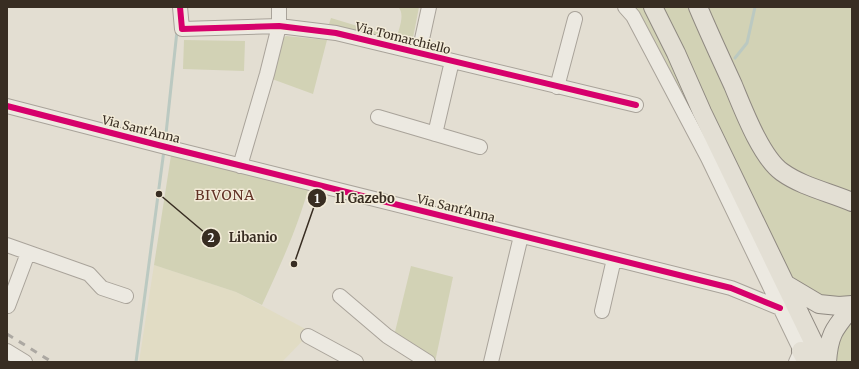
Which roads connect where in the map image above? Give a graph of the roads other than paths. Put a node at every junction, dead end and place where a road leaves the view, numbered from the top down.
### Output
1 (180, 7) edge
2 (278, 7) edge
3 (429, 7) edge
4 (625, 7) edge
5 (652, 7) edge
6 (698, 7) edge
7 (575, 19) dead end
8 (279, 26) junction
9 (419, 53) junction
10 (452, 61) junction
11 (557, 87) junction
12 (636, 105) dead end
13 (7, 106) edge
14 (378, 117) dead end
15 (435, 134) junction
16 (480, 147) dead end
17 (240, 166) junction
18 (852, 202) edge
19 (520, 236) junction
20 (7, 245) edge
21 (28, 253) junction
22 (614, 259) junction
23 (787, 285) junction
24 (126, 296) dead end
25 (340, 296) dead end
26 (8, 306) edge
27 (852, 306) edge
28 (780, 308) junction
29 (602, 311) dead end
30 (308, 336) dead end
31 (7, 351) edge
32 (801, 358) edge
33 (25, 362) edge
34 (356, 362) edge
35 (428, 362) edge
36 (490, 362) edge
37 (824, 362) edge
38 (827, 362) edge

1 - 8 street, Via Tomarchiello
2 - 8 street
3 - 9 street
4 - 28 street
5 - 23 main road
6 - 18 main road
7 - 11 street
8 - 9 street, Via Tomarchiello
8 - 17 street
9 - 10 street, Via Tomarchiello
10 - 11 street, Via Tomarchiello
10 - 15 street
11 - 12 street, Via Tomarchiello
13 - 17 street, Via Sant'Anna
14 - 15 street
15 - 16 street
17 - 19 street, Via Sant'Anna
19 - 22 street, Via Sant'Anna
19 - 36 street
20 - 21 street
21 - 24 street
21 - 26 street
22 - 28 street, Via Sant'Anna
22 - 29 street
23 - 27 main road
23 - 37 main road
25 - 35 street
27 - 38 main road
28 - 32 street
30 - 34 street
31 - 33 street

